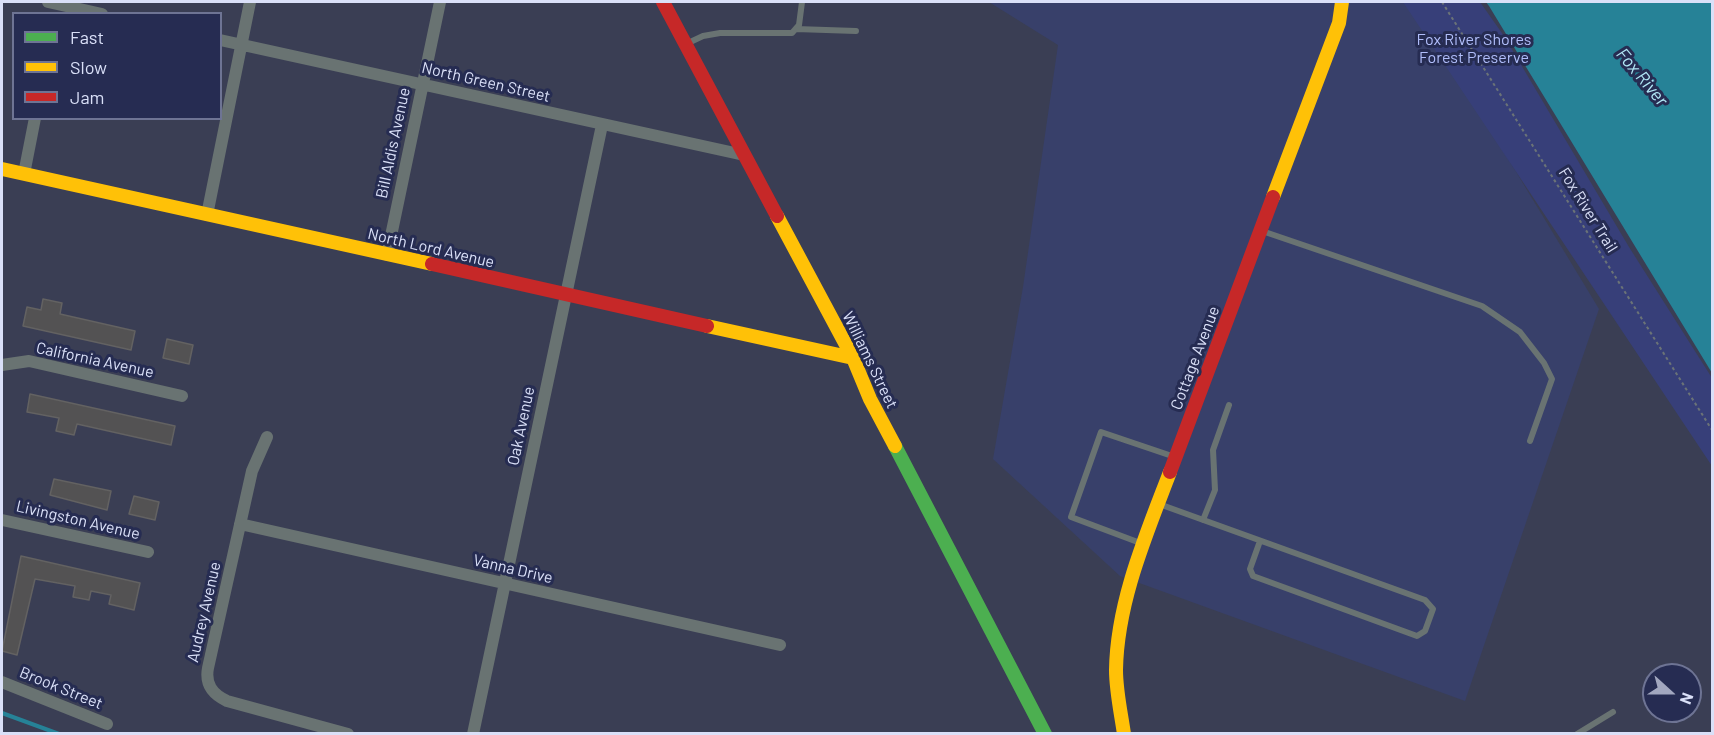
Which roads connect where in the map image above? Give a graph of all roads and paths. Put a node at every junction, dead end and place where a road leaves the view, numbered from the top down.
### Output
1 (250, 2) edge
2 (440, 2) edge
3 (663, 2) edge
4 (802, 2) edge
5 (1342, 2) edge
6 (1442, 2) edge
7 (57, 5) edge
8 (92, 12) edge
9 (796, 29) junction
10 (856, 31) dead end
11 (222, 40) edge
12 (241, 44) junction
13 (685, 44) junction
14 (422, 84) junction
15 (35, 120) edge
16 (602, 125) junction
17 (744, 155) junction
18 (2, 169) edge
19 (24, 174) junction
20 (207, 215) junction
21 (1261, 230) junction
22 (387, 255) junction
23 (565, 295) junction
24 (853, 358) junction
25 (2, 365) edge
26 (182, 396) dead end
27 (1228, 405) dead end
28 (1713, 430) edge
29 (267, 437) dead end
30 (1530, 441) dead end
31 (1176, 457) junction
32 (1158, 504) junction
33 (2, 519) edge
34 (1203, 520) junction
35 (240, 524) junction
36 (1260, 541) junction
37 (1144, 544) junction
38 (148, 552) dead end
39 (504, 584) junction
40 (780, 645) dead end
41 (2, 682) edge
42 (1613, 712) dead end
43 (107, 724) dead end
44 (348, 734) edge
45 (473, 734) edge
46 (1045, 734) edge
47 (1124, 734) edge
48 (1577, 734) edge

1 - 12 street
2 - 14 street, Bill Aldis Avenue
3 - 13 street, Williams Street
4 - 9 lane
5 - 21 street, Cottage Avenue
6 - 28 path, Fox River Trail
7 - 8 street
9 - 10 lane
9 - 13 lane
11 - 12 street, North Green Street
12 - 14 street, North Green Street
12 - 20 street
13 - 17 street, Williams Street
14 - 16 street, North Green Street
14 - 22 street, Bill Aldis Avenue
15 - 19 street
16 - 17 street, North Green Street
16 - 23 street, Oak Avenue
17 - 24 street, Williams Street
18 - 19 street, North Lord Avenue
19 - 20 street, North Lord Avenue
20 - 22 street, North Lord Avenue
21 - 30 lane
21 - 31 street, Cottage Avenue
22 - 23 street, North Lord Avenue
23 - 24 street, North Lord Avenue
23 - 39 street, Oak Avenue
24 - 46 street, Williams Street
25 - 26 street, California Avenue
27 - 34 lane
29 - 35 street, Audrey Avenue
31 - 32 street, Cottage Avenue
31 - 37 lane
32 - 34 lane
32 - 37 street, Cottage Avenue
33 - 38 street, Livingston Avenue
34 - 36 lane
35 - 39 street, Vanna Drive
35 - 44 street, Audrey Avenue
36 - 36 lane
37 - 47 street, Cottage Avenue
39 - 40 street, Vanna Drive
39 - 45 street, Oak Avenue
41 - 43 street, Brook Street
42 - 48 lane

